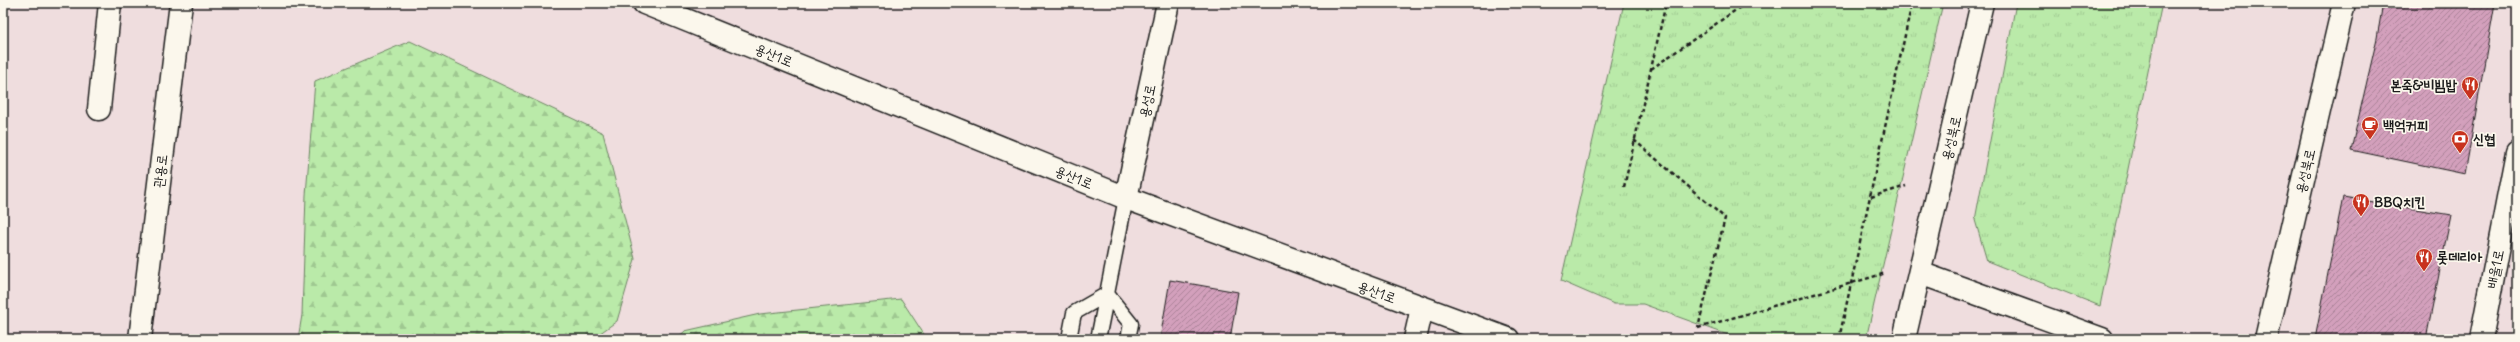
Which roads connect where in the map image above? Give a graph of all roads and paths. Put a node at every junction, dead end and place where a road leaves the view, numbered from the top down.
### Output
1 (110, 3) edge
2 (181, 3) edge
3 (644, 3) edge
4 (1168, 3) edge
5 (1666, 3) edge
6 (1746, 3) edge
7 (1912, 3) edge
8 (1923, 3) edge
9 (1982, 3) edge
10 (2344, 3) edge
11 (1946, 6) dead end
12 (1651, 69) junction
13 (100, 109) dead end
14 (1634, 140) junction
15 (2517, 152) edge
16 (1906, 186) dead end
17 (1624, 187) dead end
18 (1870, 197) junction
19 (1126, 198) junction
20 (1886, 273) dead end
21 (1920, 273) junction
22 (1851, 283) junction
23 (1107, 294) junction
24 (1422, 308) junction
25 (140, 339) edge
26 (1069, 339) edge
27 (1098, 339) edge
28 (1128, 339) edge
29 (1415, 339) edge
30 (1508, 339) edge
31 (1839, 339) edge
32 (1904, 339) edge
33 (2102, 339) edge
34 (2266, 339) edge
35 (2481, 339) edge

1 - 13 main road
2 - 25 main road, 관용로
3 - 19 main road, 용산1로
4 - 19 main road, 용성로
5 - 12 path
6 - 12 path
7 - 18 path
8 - 11 path
9 - 21 main road, 용성북로
10 - 34 main road, 용성북로
12 - 14 path
14 - 17 path
14 - 22 path
15 - 35 main road, 배울1로
16 - 18 path
18 - 22 path
19 - 23 lane
19 - 24 main road, 용산1로
20 - 22 path
21 - 32 main road, 용성북로
21 - 33 main road
22 - 31 path
23 - 26 lane
23 - 27 lane
23 - 28 lane
24 - 29 main road
24 - 30 main road, 용산1로

